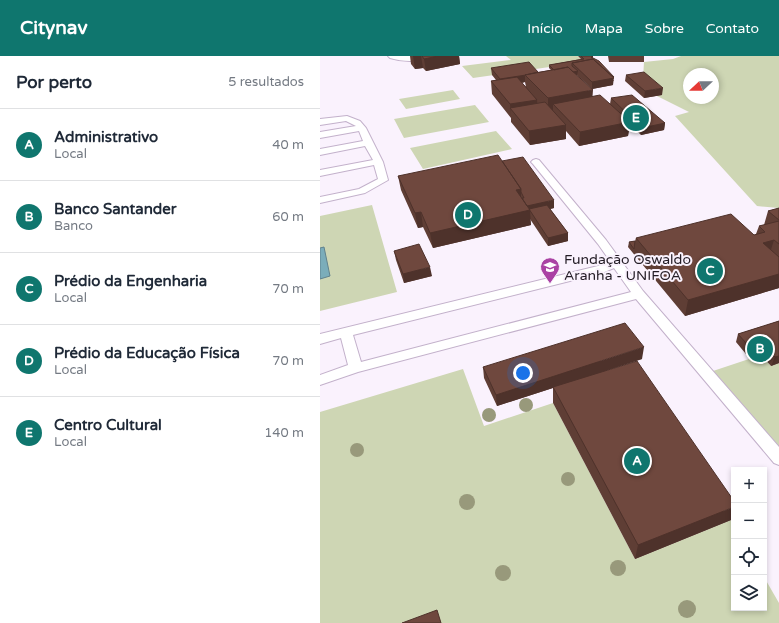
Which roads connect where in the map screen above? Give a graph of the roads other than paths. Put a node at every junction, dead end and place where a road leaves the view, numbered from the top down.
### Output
1 (394, 56) edge
2 (426, 56) edge
3 (320, 122) edge
4 (362, 128) junction
5 (320, 135) edge
6 (368, 144) junction
7 (320, 152) edge
8 (378, 162) junction
9 (536, 162) dead end
10 (320, 173) edge
11 (320, 200) edge
12 (617, 262) junction
13 (639, 294) junction
14 (346, 332) junction
15 (320, 339) edge
16 (356, 368) junction
17 (320, 380) edge
18 (779, 458) edge

1 - 2 street
3 - 4 lane
4 - 5 lane
4 - 6 lane
6 - 7 lane
6 - 8 lane
8 - 10 lane
8 - 11 lane
9 - 12 lane
12 - 13 lane
12 - 14 lane
13 - 16 lane
13 - 18 lane
14 - 15 lane
14 - 16 lane
16 - 17 lane

